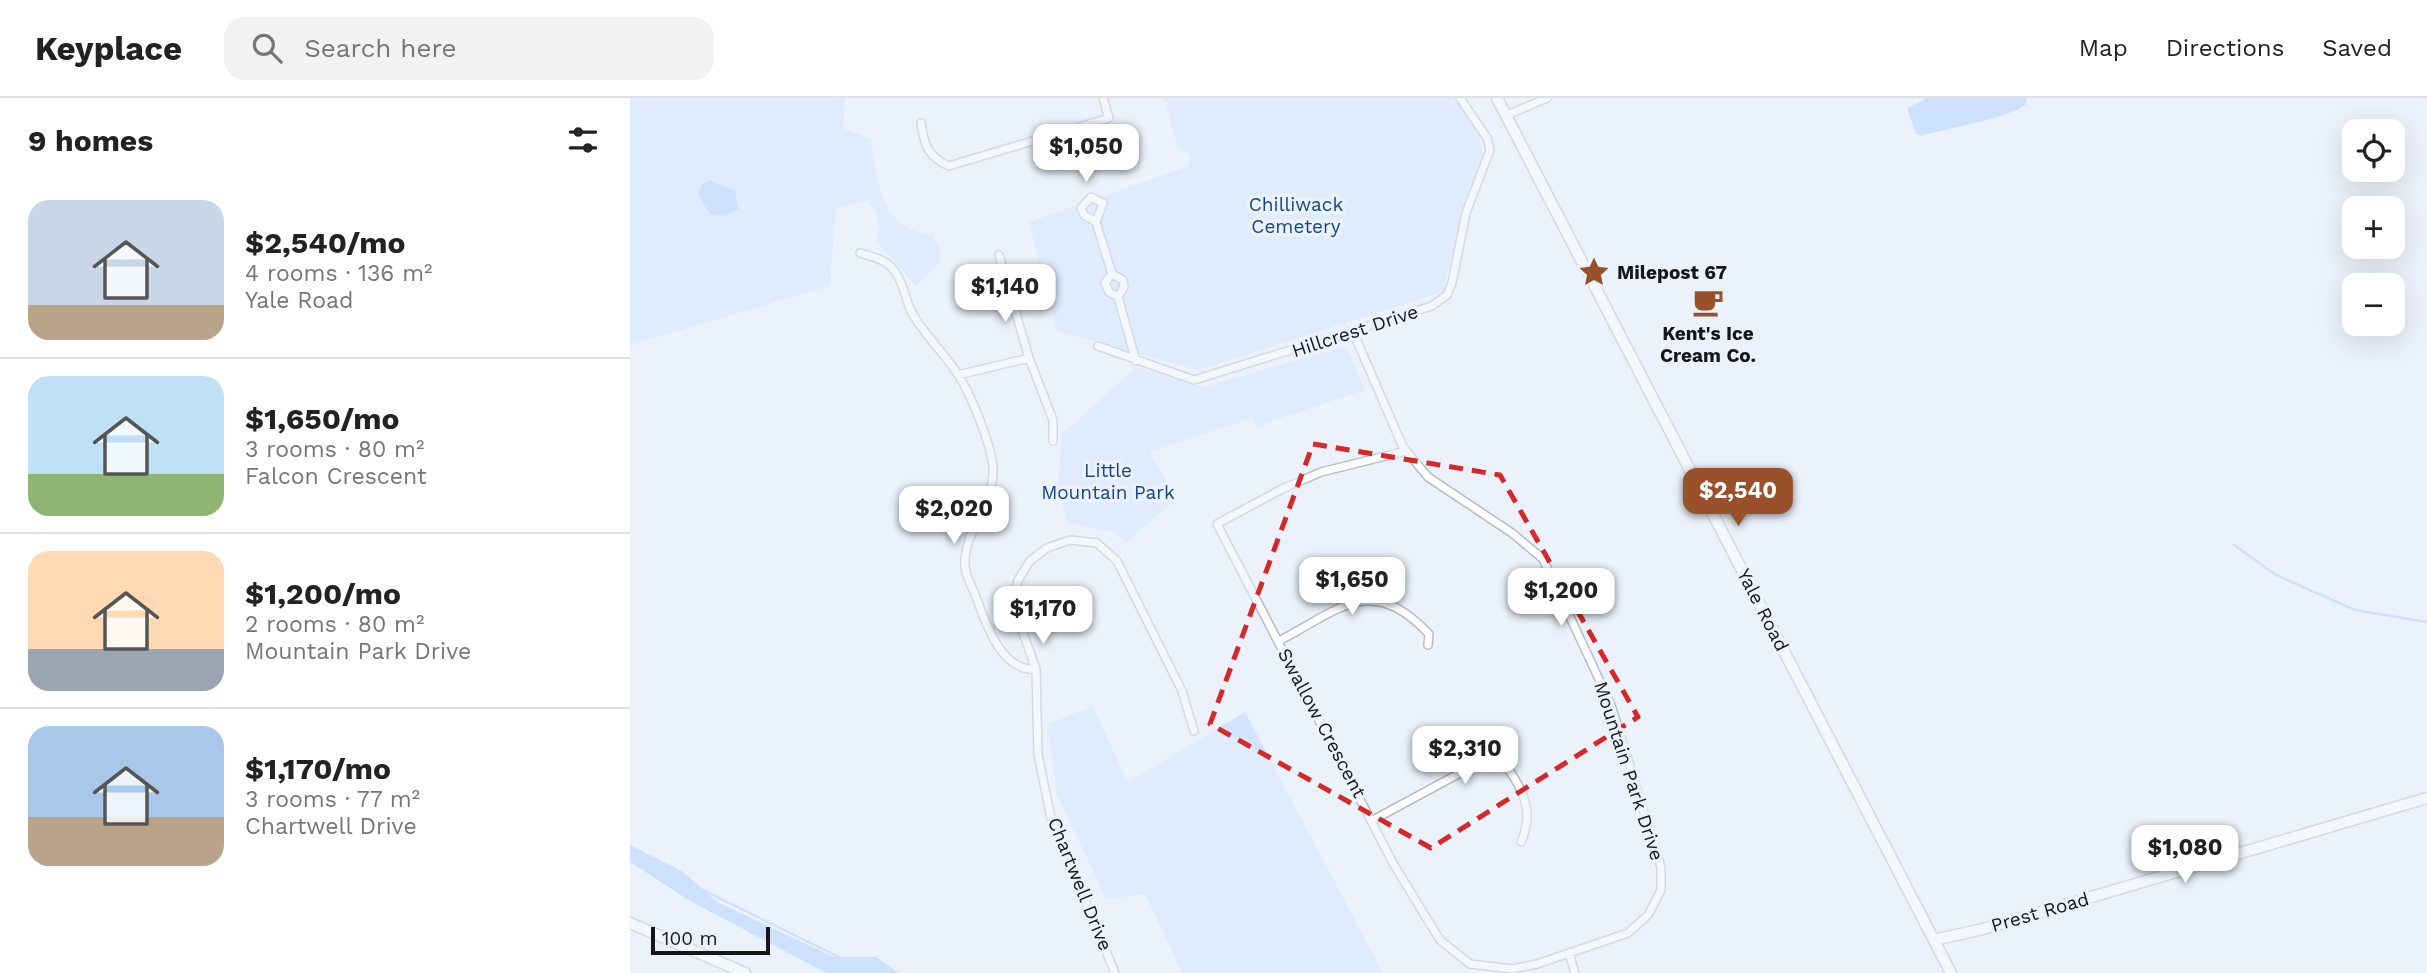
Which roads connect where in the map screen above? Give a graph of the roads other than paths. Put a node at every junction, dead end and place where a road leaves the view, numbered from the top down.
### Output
1 (1103, 98) edge
2 (1460, 98) edge
3 (1497, 98) edge
4 (1547, 98) edge
5 (1507, 115) junction
6 (920, 123) dead end
7 (1096, 222) dead end
8 (860, 253) dead end
9 (999, 255) dead end
10 (1112, 274) junction
11 (1007, 281) junction
12 (965, 294) dead end
13 (1118, 297) junction
14 (1353, 332) junction
15 (1098, 346) dead end
16 (1030, 358) junction
17 (1136, 361) junction
18 (958, 375) junction
19 (1053, 441) dead end
20 (1406, 451) junction
21 (1279, 641) junction
22 (1428, 645) dead end
23 (1036, 670) junction
24 (1194, 731) dead end
25 (2427, 798) edge
26 (1373, 820) junction
27 (1521, 842) dead end
28 (630, 923) edge
29 (1934, 940) junction
30 (1569, 953) junction
31 (745, 973) edge
32 (1115, 973) edge
33 (1575, 973) edge
34 (1951, 973) edge

1 - 6 street
2 - 14 street, Hillcrest Drive
3 - 5 main road, Yale Road
4 - 5 street
5 - 29 main road, Yale Road
7 - 10 street
8 - 18 street
9 - 11 street
10 - 13 street
10 - 13 street
11 - 12 street
11 - 16 street
13 - 17 street
14 - 17 street, Hillcrest Drive
14 - 20 street, Mountain Park Drive
15 - 17 street, Hillcrest Drive
16 - 18 street
16 - 19 street
18 - 23 street
20 - 21 street, Swallow Crescent
20 - 30 street, Mountain Park Drive
21 - 22 street
21 - 26 street, Swallow Crescent
23 - 24 street, Chartwell Drive
23 - 32 street, Chartwell Drive
25 - 29 main road, Prest Road
26 - 27 street
26 - 30 street, Swallow Crescent
28 - 31 main road
29 - 34 main road, Yale Road
30 - 33 street

